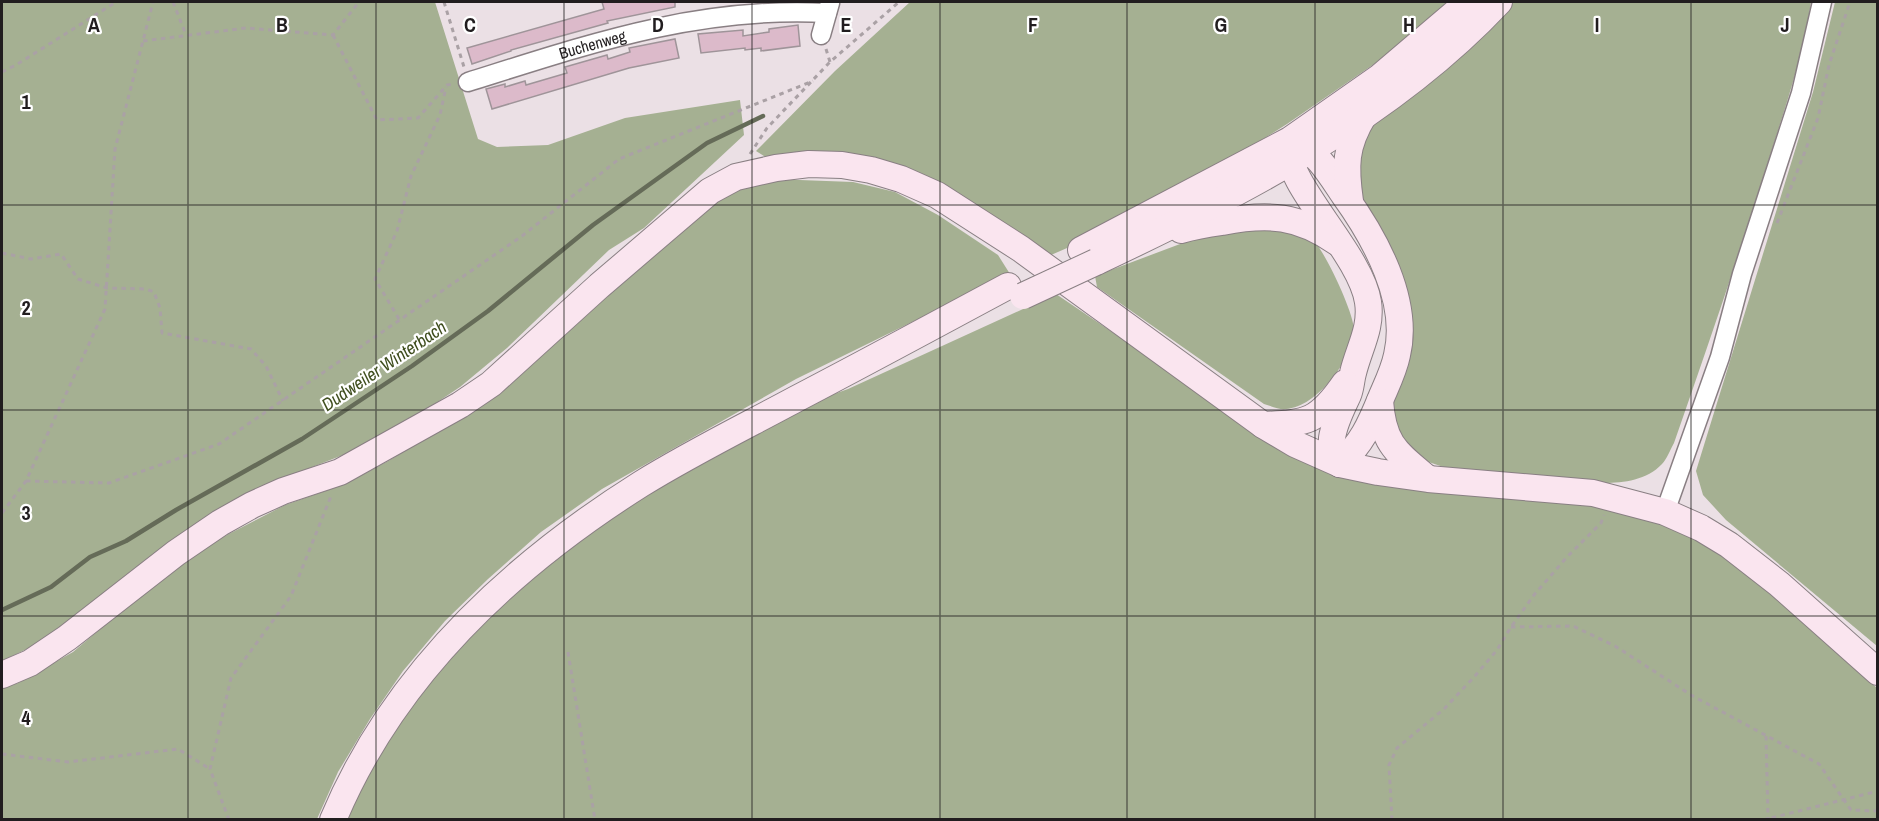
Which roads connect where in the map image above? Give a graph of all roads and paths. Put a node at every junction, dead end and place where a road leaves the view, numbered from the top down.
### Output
1 (116, 2) edge
2 (153, 2) edge
3 (173, 2) edge
4 (359, 2) edge
5 (444, 2) edge
6 (899, 2) edge
7 (1468, 2) edge
8 (1499, 2) edge
9 (1822, 2) edge
10 (828, 7) edge
11 (186, 35) junction
12 (333, 35) junction
13 (821, 35) dead end
14 (143, 41) junction
15 (2, 72) edge
16 (813, 81) junction
17 (468, 82) joint
18 (1364, 115) junction
19 (1296, 150) junction
20 (736, 177) junction
21 (1351, 204) junction
22 (1343, 247) junction
23 (1126, 248) junction
24 (2, 253) edge
25 (1089, 256) junction
26 (106, 288) junction
27 (399, 319) junction
28 (1354, 371) junction
29 (283, 401) junction
30 (1380, 401) junction
31 (1263, 425) junction
32 (1340, 464) junction
33 (340, 472) junction
34 (1428, 479) junction
35 (26, 481) junction
36 (1610, 497) junction
37 (1665, 512) junction
38 (2, 513) edge
39 (1511, 627) junction
40 (568, 652) dead end
41 (1878, 672) edge
42 (2, 675) edge
43 (1767, 736) junction
44 (2, 754) edge
45 (210, 769) junction
46 (1878, 791) edge
47 (1845, 799) junction
48 (1878, 811) edge
49 (229, 819) edge
50 (333, 819) edge
51 (595, 819) edge
52 (1392, 819) edge
53 (1765, 819) edge

1 - 15 path
2 - 14 path
3 - 11 path
4 - 12 path
5 - 17 path
6 - 16 path
7 - 19 main road
8 - 18 main road
9 - 37 street
10 - 13 street
10 - 17 street, Buchenweg
11 - 12 path
11 - 14 path
12 - 27 path
14 - 26 path
16 - 20 path
16 - 27 path
18 - 19 main road
18 - 21 main road
19 - 21 main road
19 - 22 main road
19 - 23 main road
19 - 25 main road
20 - 31 main road
20 - 33 main road
21 - 30 main road
22 - 23 main road
22 - 28 main road
23 - 25 main road
24 - 26 path
25 - 50 main road
26 - 29 path
26 - 35 path
27 - 29 path
28 - 31 main road
28 - 32 main road
29 - 35 path
30 - 32 main road
30 - 34 main road
31 - 32 main road
32 - 34 main road
33 - 42 main road
33 - 45 path
34 - 36 main road
35 - 38 path
36 - 37 main road
36 - 39 path
37 - 41 main road
39 - 43 path
39 - 52 path
40 - 51 path
43 - 47 path
43 - 53 path
44 - 45 path
45 - 49 path
46 - 47 path
47 - 48 path
47 - 53 path

